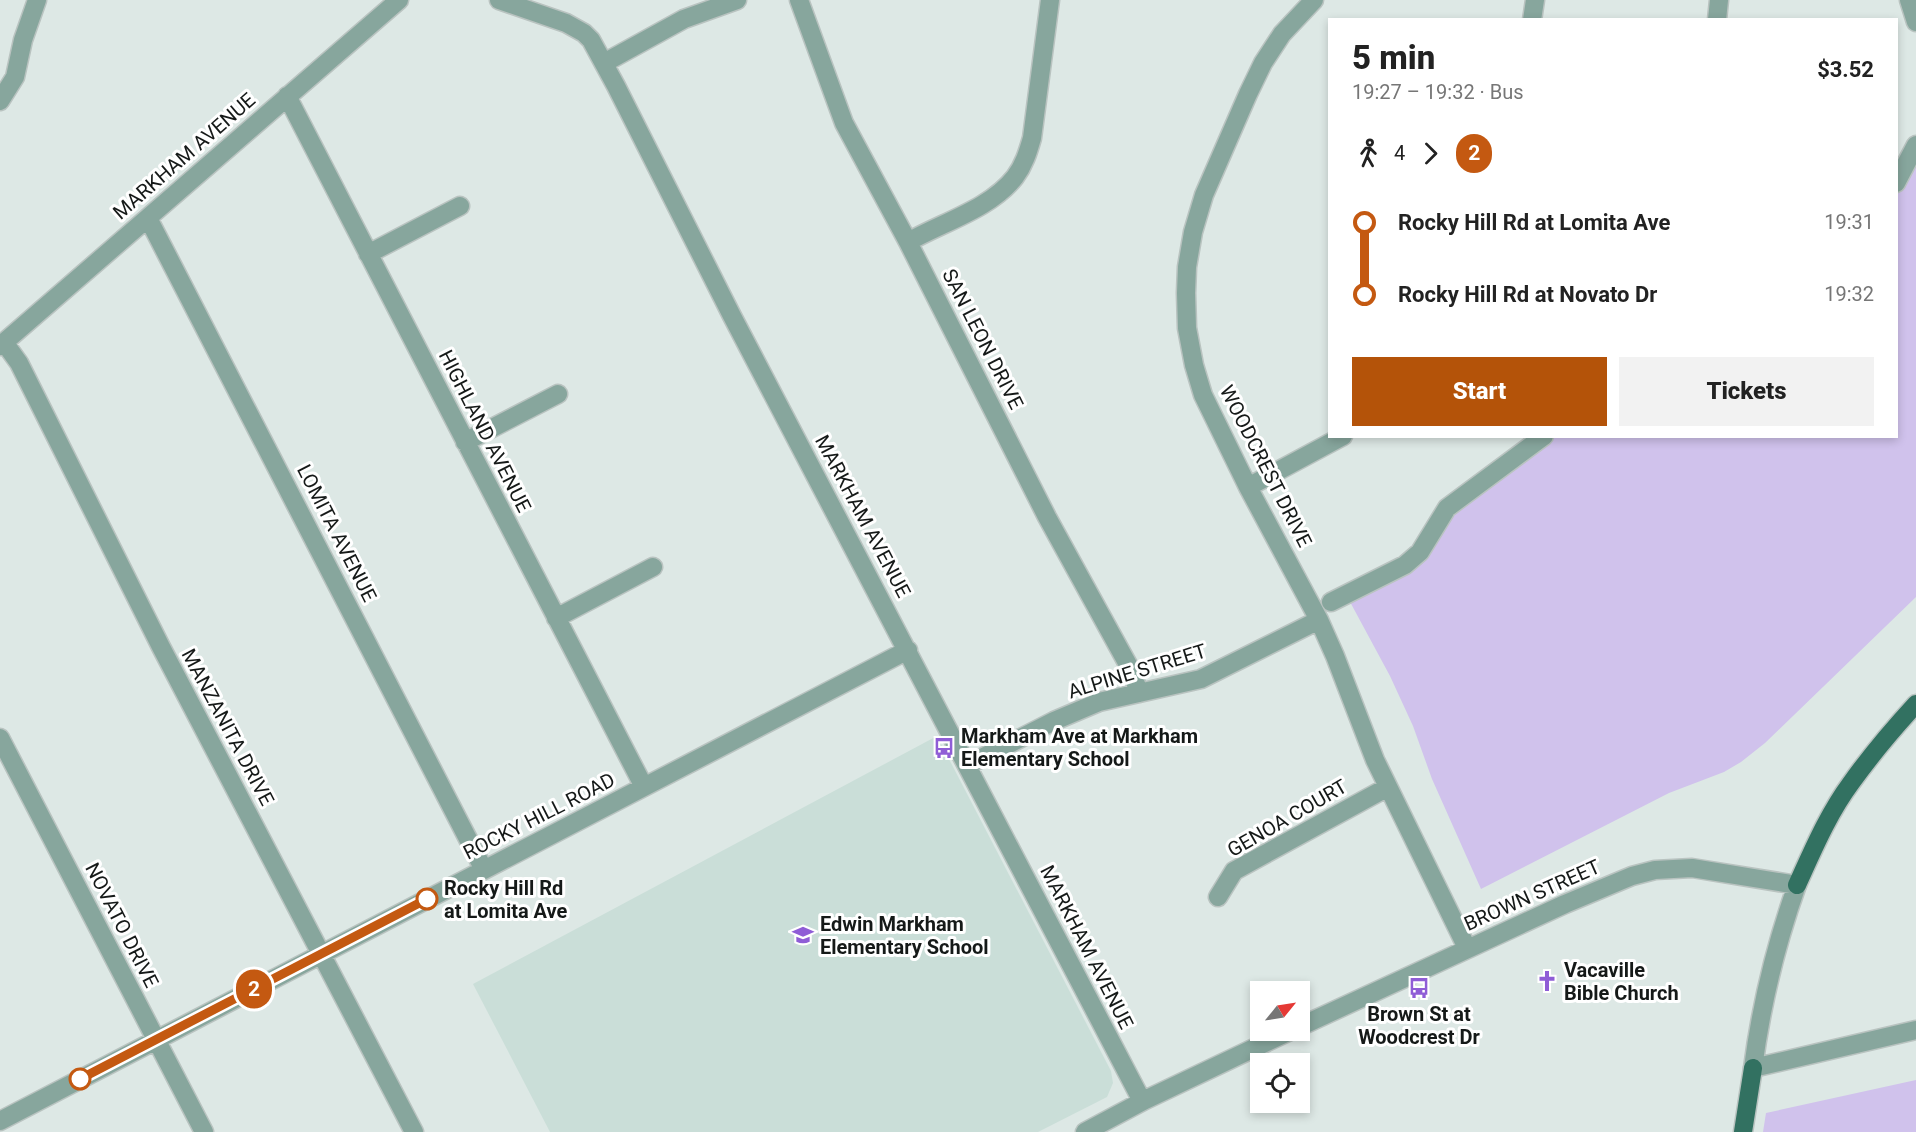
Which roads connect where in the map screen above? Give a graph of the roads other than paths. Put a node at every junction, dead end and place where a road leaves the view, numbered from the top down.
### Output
1 (37, 0) edge
2 (399, 0) edge
3 (499, 0) edge
4 (737, 0) edge
5 (799, 0) edge
6 (1050, 0) edge
7 (1314, 0) edge
8 (1535, 0) edge
9 (1719, 0) edge
10 (1908, 0) edge
11 (1532, 18) edge
12 (1717, 18) edge
13 (1916, 22) edge
14 (604, 63) junction
15 (287, 96) junction
16 (0, 101) edge
17 (1916, 146) edge
18 (1898, 179) edge
19 (460, 206) dead end
20 (148, 218) junction
21 (908, 242) junction
22 (368, 254) junction
23 (2, 344) edge
24 (558, 394) dead end
25 (1338, 438) edge
26 (1541, 438) edge
27 (465, 442) junction
28 (1248, 487) junction
29 (653, 567) dead end
30 (1331, 602) dead end
31 (556, 618) junction
32 (1319, 620) junction
33 (908, 650) junction
34 (1139, 693) junction
35 (1916, 704) edge
36 (0, 738) edge
37 (968, 765) junction
38 (644, 787) junction
39 (1388, 787) junction
40 (484, 870) junction
41 (1797, 885) junction
42 (1218, 897) dead end
43 (1467, 948) junction
44 (323, 954) junction
45 (1310, 1022) edge
46 (1916, 1030) edge
47 (156, 1040) junction
48 (1269, 1041) edge
49 (1753, 1068) junction
50 (1142, 1101) junction
51 (0, 1121) edge
52 (204, 1132) edge
53 (414, 1132) edge
54 (1084, 1132) edge
55 (1743, 1132) edge

1 - 16 street
2 - 15 street, MARKHAM AVENUE
3 - 14 street, MARKHAM AVENUE
4 - 14 street
5 - 21 street, SAN LEON DRIVE
6 - 21 street
7 - 28 street, WOODCREST DRIVE
8 - 11 street
9 - 12 street
10 - 13 street
14 - 33 street, MARKHAM AVENUE
15 - 20 street, MARKHAM AVENUE
15 - 22 street, HIGHLAND AVENUE
17 - 18 street
19 - 22 street
20 - 23 street, MARKHAM AVENUE
20 - 40 street, LOMITA AVENUE
21 - 34 street, SAN LEON DRIVE
22 - 27 street, HIGHLAND AVENUE
23 - 44 street, MANZANITA DRIVE
24 - 27 street
25 - 28 street
26 - 30 street
27 - 31 street, HIGHLAND AVENUE
28 - 32 street, WOODCREST DRIVE
29 - 31 street
31 - 38 street, HIGHLAND AVENUE
32 - 34 street, ALPINE STREET
32 - 39 street, WOODCREST DRIVE
33 - 37 street, MARKHAM AVENUE
33 - 38 street, ROCKY HILL ROAD
34 - 37 street, ALPINE STREET
35 - 41 main road
36 - 47 street, NOVATO DRIVE
37 - 50 street, MARKHAM AVENUE
38 - 40 street, ROCKY HILL ROAD
39 - 42 street, GENOA COURT
39 - 43 street, WOODCREST DRIVE
40 - 44 street, ROCKY HILL ROAD
41 - 43 street, BROWN STREET
41 - 49 street
43 - 45 street, BROWN STREET
44 - 47 street, ROCKY HILL ROAD
44 - 53 street, MANZANITA DRIVE
46 - 49 street
47 - 51 street, ROCKY HILL ROAD
47 - 52 street, NOVATO DRIVE
48 - 50 street
49 - 55 main road
50 - 54 street

